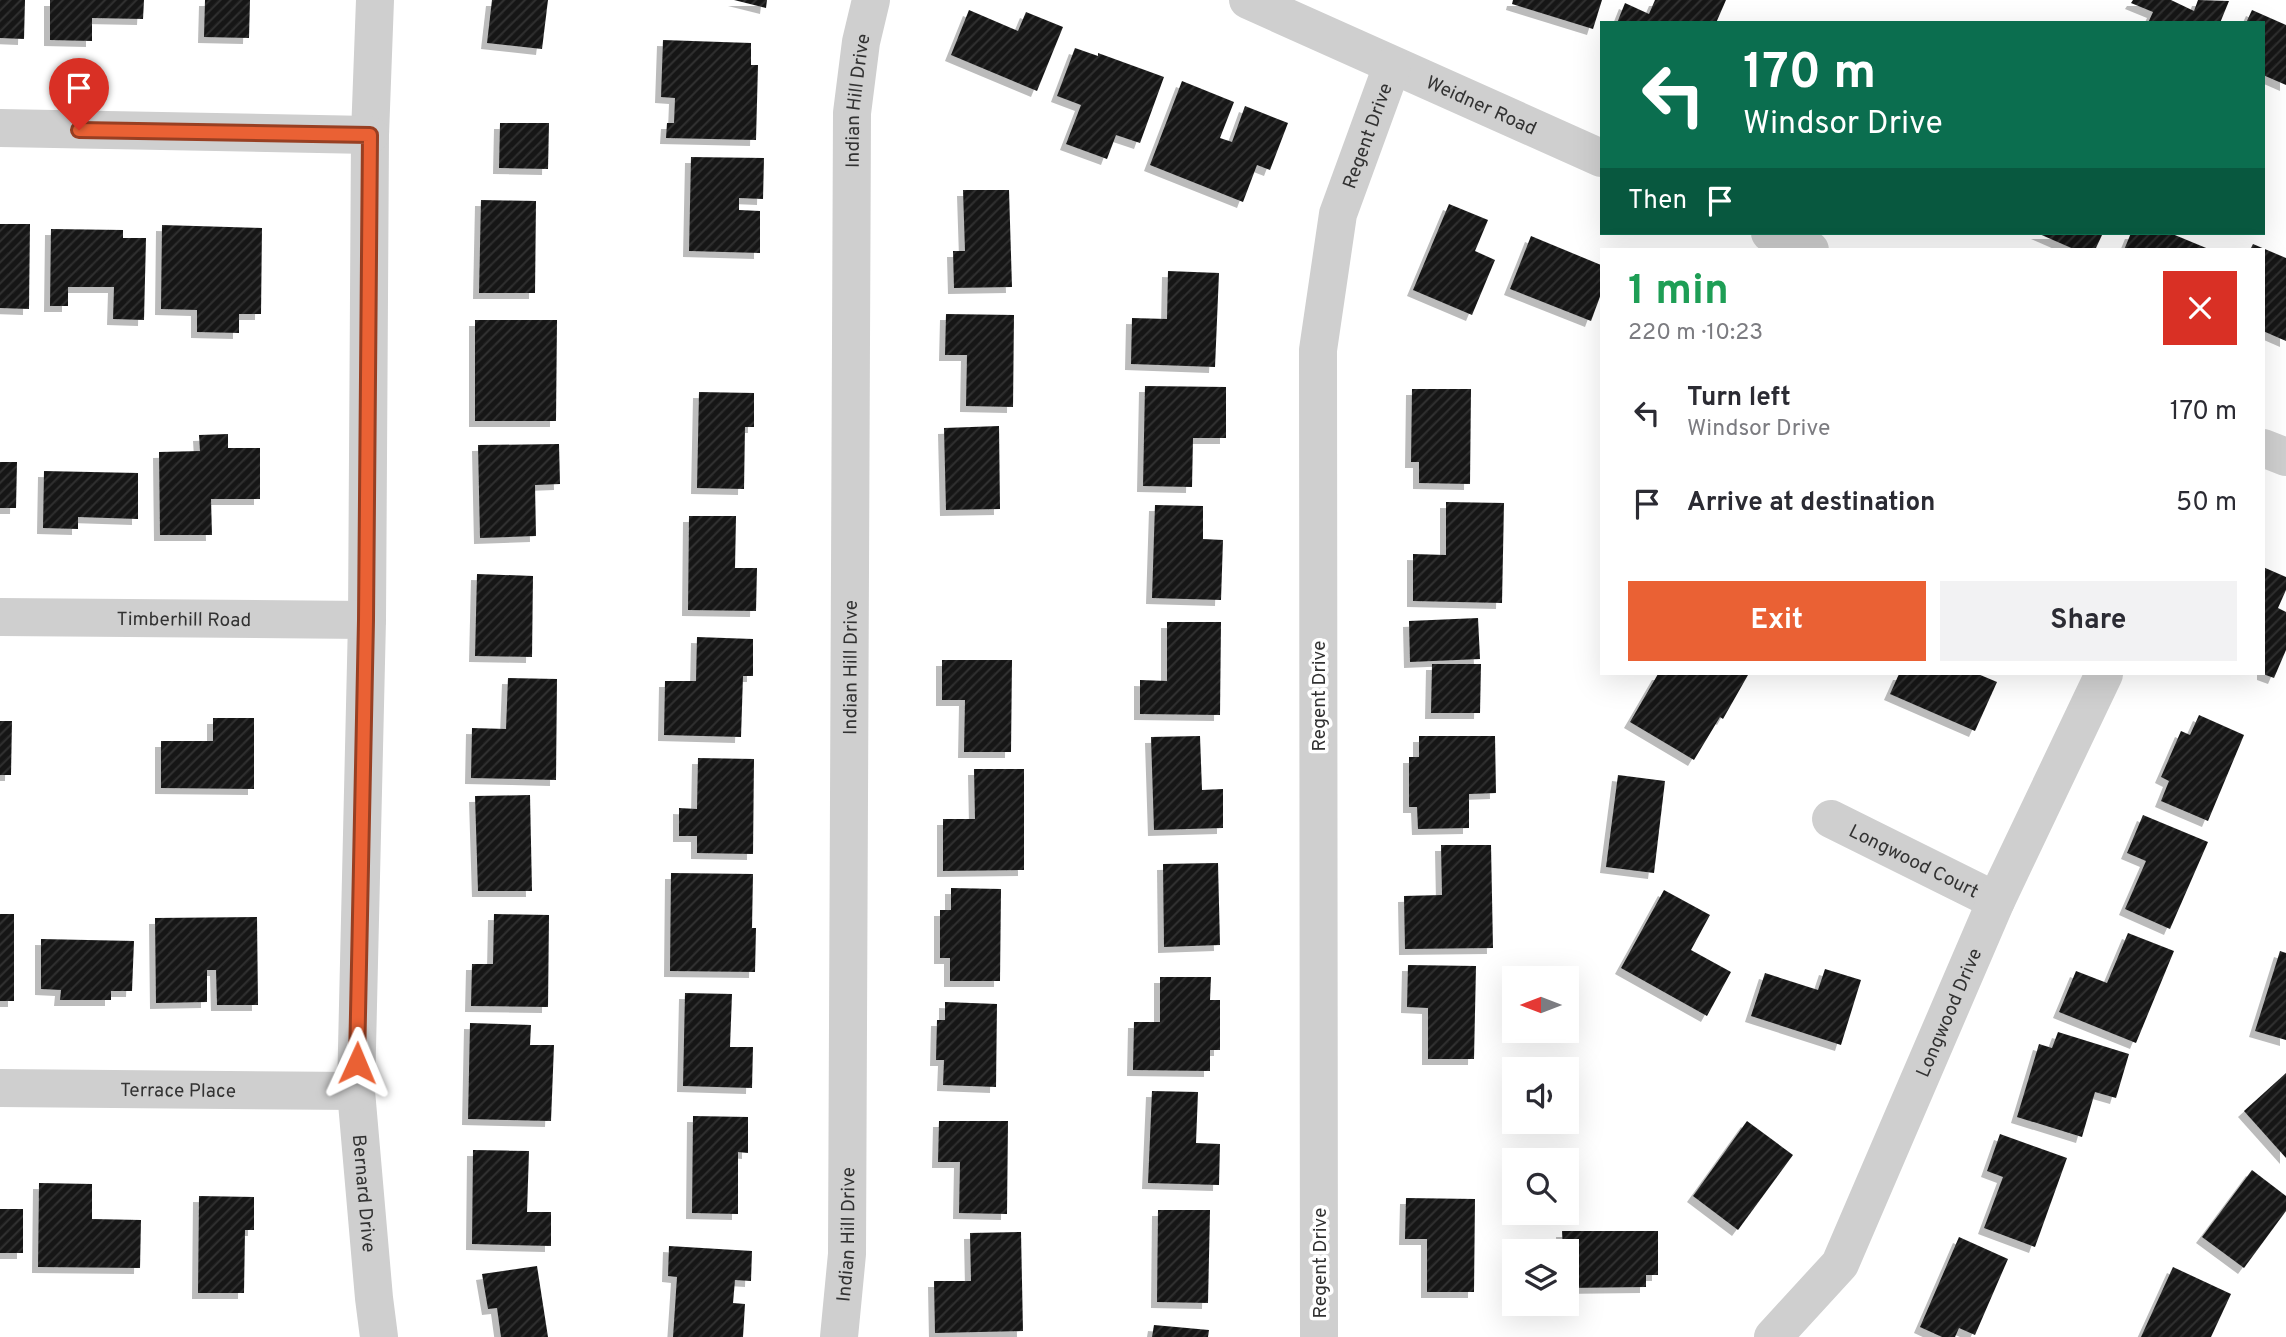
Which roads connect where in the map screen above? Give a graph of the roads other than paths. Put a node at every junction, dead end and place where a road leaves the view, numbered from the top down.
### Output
1 (375, 0) edge
2 (871, 0) edge
3 (1248, 0) edge
4 (1392, 66) junction
5 (0, 128) edge
6 (370, 135) junction
7 (1600, 158) edge
8 (1775, 235) edge
9 (1805, 248) edge
10 (2265, 449) edge
11 (2286, 457) edge
12 (0, 617) edge
13 (366, 620) junction
14 (2104, 675) edge
15 (1831, 820) dead end
16 (1996, 901) junction
17 (0, 1088) edge
18 (356, 1091) junction
19 (379, 1337) edge
20 (839, 1337) edge
21 (1319, 1337) edge
22 (1773, 1337) edge

1 - 6 street, Bernard Drive
2 - 20 street, Indian Hill Drive
3 - 4 street, Weidner Road
4 - 7 street, Weidner Road
4 - 21 street, Regent Drive
5 - 6 street
6 - 13 street, Bernard Drive
8 - 9 street
10 - 11 street
12 - 13 street, Timberhill Road
13 - 18 street, Bernard Drive
14 - 16 street, Longwood Drive
15 - 16 street, Longwood Court
16 - 22 street, Longwood Drive
17 - 18 street, Terrace Place
18 - 19 street, Bernard Drive

